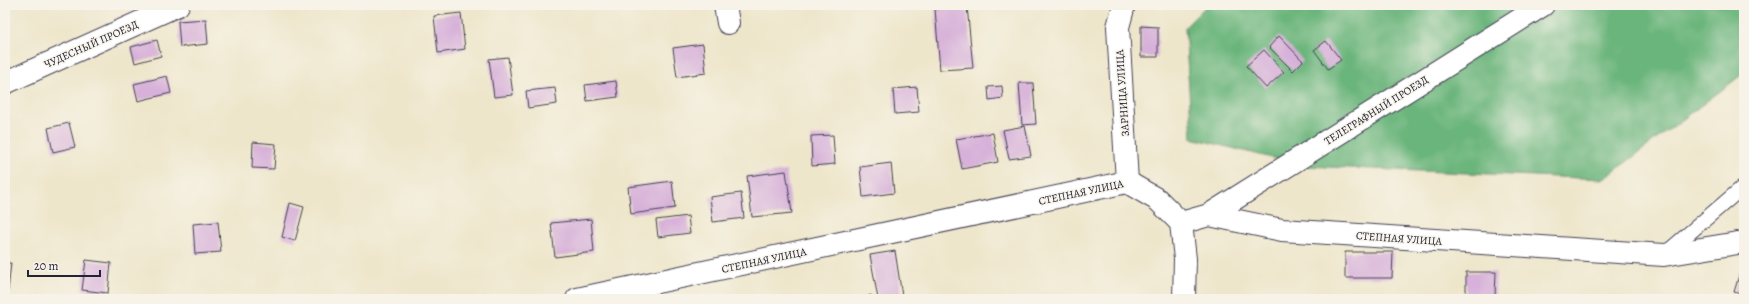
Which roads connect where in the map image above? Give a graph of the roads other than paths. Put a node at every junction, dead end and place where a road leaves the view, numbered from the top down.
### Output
1 (178, 5) edge
2 (1124, 5) edge
3 (1543, 5) edge
4 (5, 83) edge
5 (1128, 182) junction
6 (1744, 186) edge
7 (1208, 215) junction
8 (1181, 223) junction
9 (1744, 242) edge
10 (1664, 255) junction
11 (577, 299) edge
12 (1184, 299) edge

1 - 4 street, ЧУДЕСНЫЙ ПРОЕЗД
2 - 5 street, ЗАРНИЦА УЛИЦА
3 - 7 street, ТЕЛЕГРАФНЫЙ ПРОЕЗД
5 - 8 street, СТЕПНАЯ УЛИЦА
5 - 11 street, СТЕПНАЯ УЛИЦА
6 - 10 lane
7 - 8 street, СТЕПНАЯ УЛИЦА
7 - 10 street, СТЕПНАЯ УЛИЦА
8 - 12 street
9 - 10 street, СТЕПНАЯ УЛИЦА

